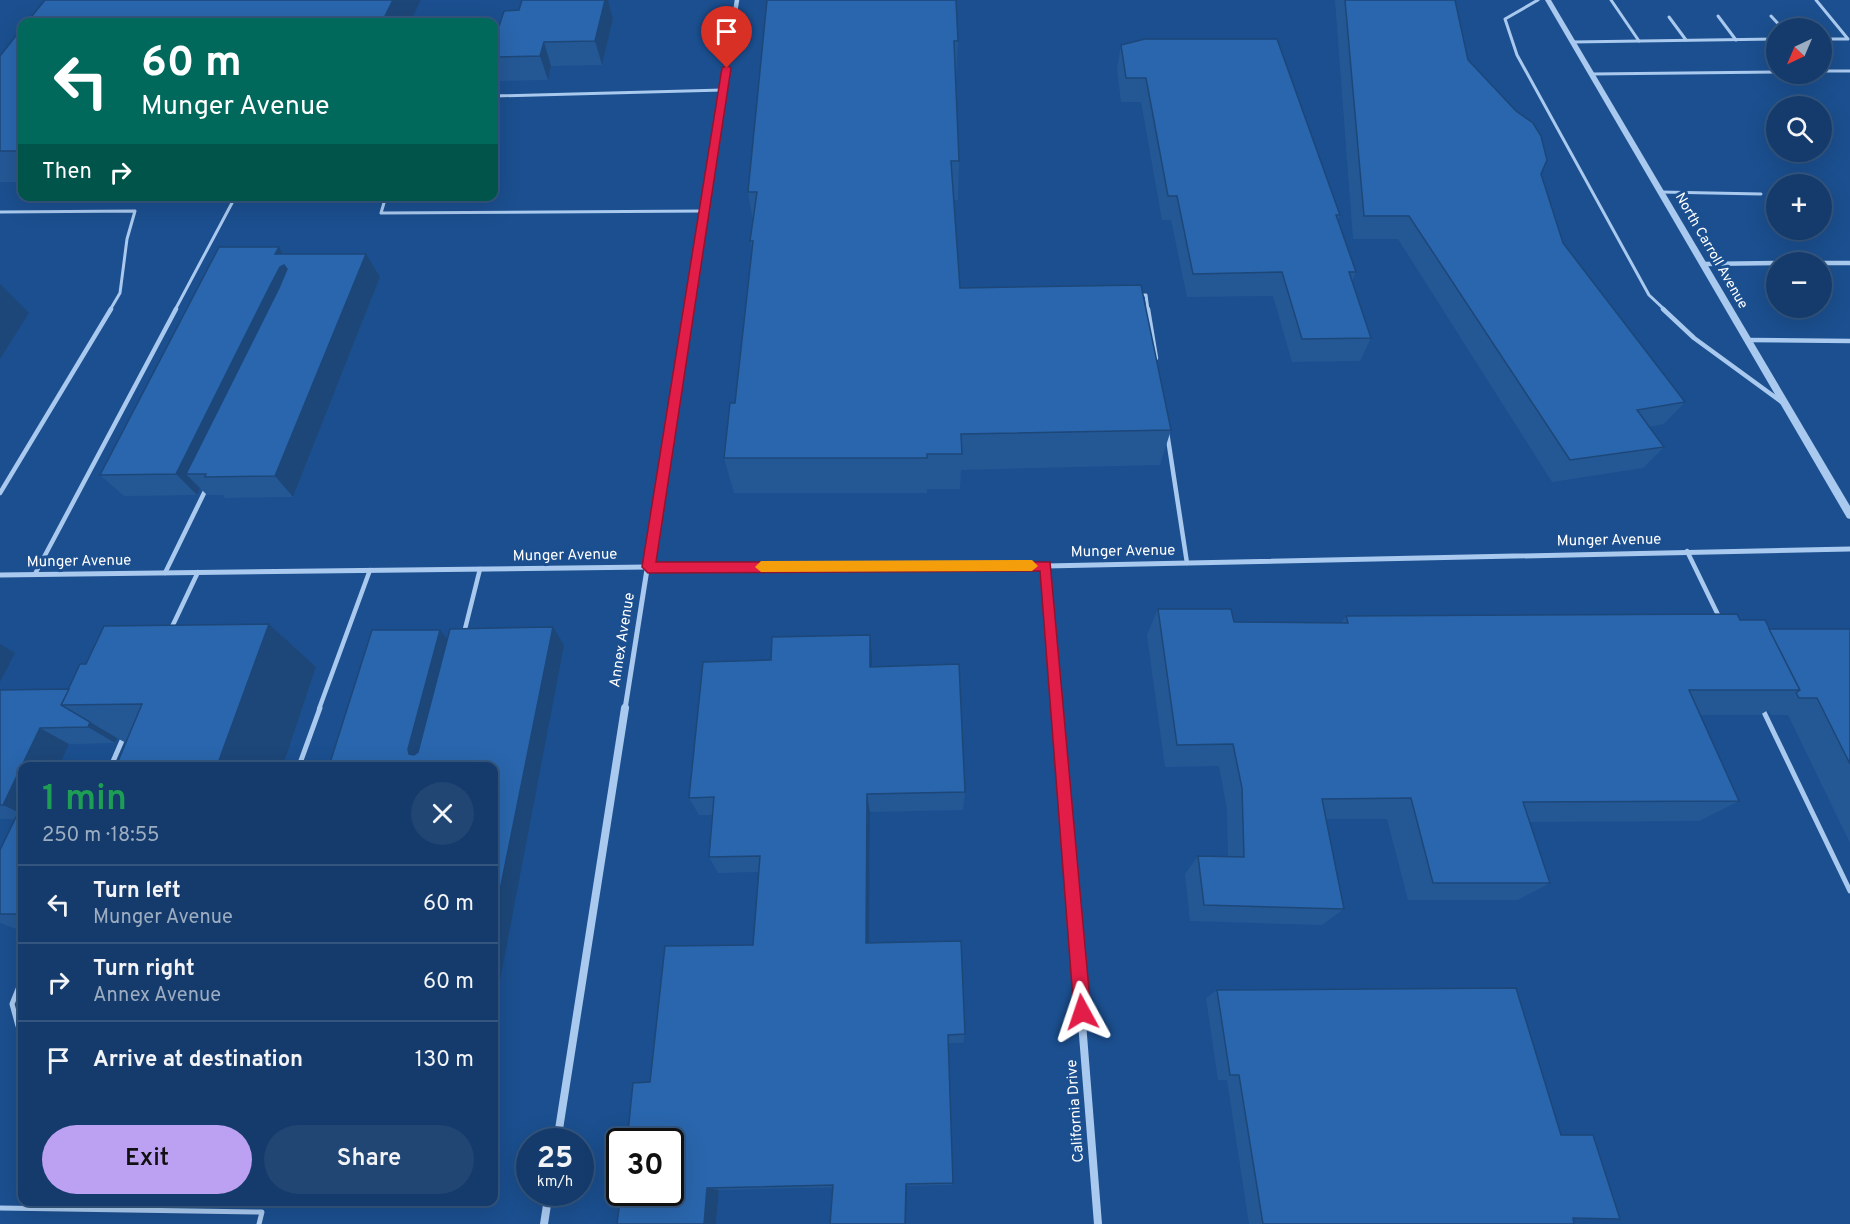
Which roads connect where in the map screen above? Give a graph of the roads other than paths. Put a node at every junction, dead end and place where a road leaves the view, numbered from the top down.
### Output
1 (737, 0) edge
2 (1538, 0) edge
3 (1548, 0) edge
4 (1611, 0) edge
5 (1816, 0) edge
6 (1718, 16) dead end
7 (1669, 17) dead end
8 (1831, 18) edge
9 (1832, 20) edge
10 (1766, 39) edge
11 (1832, 39) edge
12 (1686, 40) junction
13 (1737, 40) junction
14 (1640, 41) junction
15 (1573, 42) junction
16 (1832, 71) edge
17 (1850, 71) edge
18 (1766, 72) edge
19 (1592, 74) junction
20 (723, 90) junction
21 (498, 96) edge
22 (1661, 192) junction
23 (1761, 194) dead end
24 (385, 201) edge
25 (232, 203) dead end
26 (704, 211) junction
27 (0, 212) edge
28 (1766, 263) edge
29 (1832, 263) edge
30 (1850, 263) edge
31 (1702, 264) junction
32 (1134, 295) edge
33 (1748, 340) junction
34 (1850, 341) edge
35 (1157, 365) edge
36 (1786, 405) junction
37 (1166, 422) edge
38 (208, 483) edge
39 (0, 493) edge
40 (1850, 515) edge
41 (1850, 549) edge
42 (1687, 551) junction
43 (1187, 563) junction
44 (1046, 566) junction
45 (648, 567) junction
46 (480, 569) junction
47 (370, 570) junction
48 (198, 572) junction
49 (165, 573) junction
50 (35, 574) junction
51 (0, 575) edge
52 (1724, 627) edge
53 (170, 633) edge
54 (461, 645) edge
55 (1759, 701) edge
56 (128, 726) edge
57 (113, 762) edge
58 (299, 762) edge
59 (1850, 891) edge
60 (18, 989) edge
61 (18, 1026) edge
62 (559, 1128) edge
63 (547, 1206) edge
64 (0, 1208) edge
65 (259, 1224) edge
66 (544, 1224) edge
67 (1098, 1224) edge

1 - 20 street, Annex Avenue
2 - 36 lane
3 - 15 street, North Carroll Avenue
4 - 14 lane
5 - 8 lane
6 - 13 lane
7 - 12 lane
9 - 11 lane
10 - 13 lane
12 - 13 lane
12 - 14 lane
14 - 15 lane
15 - 19 street, North Carroll Avenue
16 - 17 lane
18 - 19 lane
19 - 22 street, North Carroll Avenue
20 - 21 lane
20 - 26 street, Annex Avenue
22 - 23 lane
22 - 31 street, North Carroll Avenue
24 - 26 lane
25 - 50 lane
26 - 45 street, Annex Avenue
27 - 39 lane
28 - 31 street
29 - 30 street
31 - 33 street, North Carroll Avenue
32 - 35 lane
33 - 34 lane
33 - 36 street, North Carroll Avenue
36 - 40 street, North Carroll Avenue
37 - 43 lane
38 - 49 lane
41 - 42 street, Munger Avenue
42 - 43 street, Munger Avenue
42 - 52 lane
43 - 44 street, Munger Avenue
44 - 45 street, Munger Avenue
44 - 67 street, California Drive
45 - 46 street, Munger Avenue
45 - 62 street, Annex Avenue
46 - 47 street, Munger Avenue
46 - 54 lane
47 - 48 street, Munger Avenue
47 - 58 lane
48 - 49 street, Munger Avenue
48 - 53 lane
49 - 50 street, Munger Avenue
50 - 51 street, Munger Avenue
55 - 59 lane
56 - 57 lane
60 - 61 lane
63 - 66 street
64 - 65 lane

